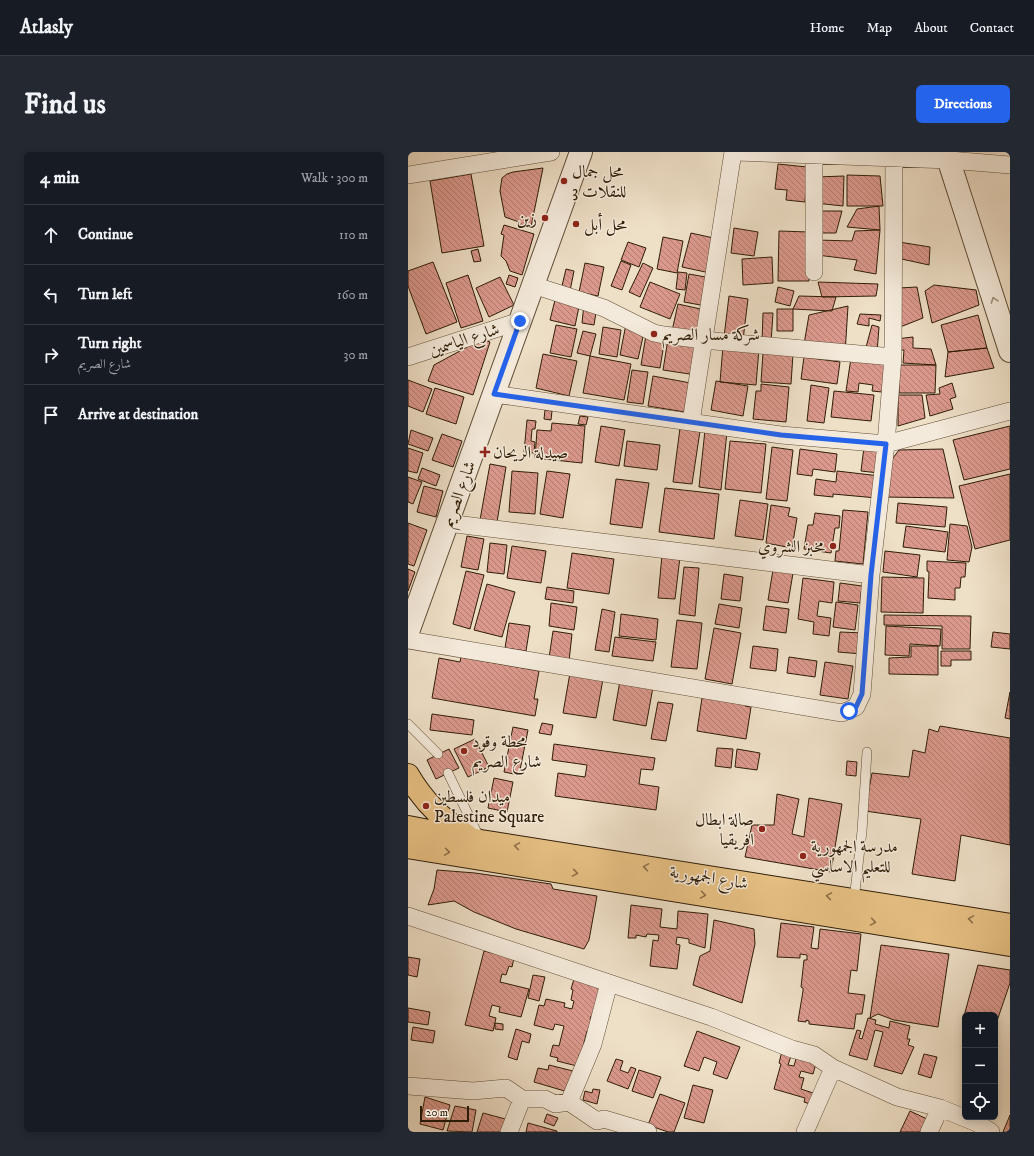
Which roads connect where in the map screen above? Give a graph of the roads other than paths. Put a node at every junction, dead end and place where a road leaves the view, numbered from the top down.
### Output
1 (551, 152) edge
2 (581, 152) edge
3 (734, 152) edge
4 (814, 155) junction
5 (947, 156) edge
6 (894, 158) junction
7 (1010, 165) edge
8 (408, 175) edge
9 (814, 272) dead end
10 (533, 285) junction
11 (520, 321) junction
12 (703, 340) junction
13 (1009, 344) edge
14 (408, 357) edge
15 (893, 357) junction
16 (494, 394) junction
17 (1010, 411) edge
18 (691, 422) junction
19 (886, 444) junction
20 (447, 523) junction
21 (871, 575) junction
22 (408, 632) edge
23 (408, 640) edge
24 (408, 724) edge
25 (868, 752) dead end
26 (438, 754) dead end
27 (448, 774) dead end
28 (408, 775) edge
29 (408, 827) edge
30 (478, 840) junction
31 (408, 847) edge
32 (854, 900) junction
33 (408, 916) edge
34 (1010, 925) edge
35 (1010, 945) edge
36 (610, 983) junction
37 (833, 1068) junction
38 (408, 1086) edge
39 (522, 1099) junction
40 (569, 1102) junction
41 (940, 1108) junction
42 (595, 1127) edge
43 (509, 1132) edge
44 (648, 1132) edge
45 (805, 1132) edge
46 (929, 1132) edge
47 (991, 1132) edge

1 - 8 street
2 - 10 street, شارع الصريم
3 - 4 street
3 - 12 street
4 - 6 street
4 - 9 street
5 - 6 street
5 - 7 street
13 -> 5 street
6 - 15 street
10 - 11 street, شارع الصريم
10 - 12 street
11 - 14 street, شارع الياسمين
11 - 16 street, شارع الصريم
12 - 15 street
12 - 18 street
15 - 19 street
16 - 18 street
16 - 20 street, شارع الصريم
17 - 19 street
18 - 19 street
19 - 21 street
20 - 21 street
20 - 22 street, شارع الصريم
21 - 23 street
24 - 26 lane
25 - 32 lane
27 - 30 lane
28 - 30 main road
29 - 30 main road, شارع الجمهورية
32 -> 30 main road, شارع الجمهورية
31 -> 35 main road, شارع الجمهورية
34 -> 32 main road, شارع الجمهورية
33 - 36 street
36 - 37 street
36 - 40 street
37 - 41 street
37 - 45 street
38 - 39 street
39 - 40 street
39 - 43 street
40 - 42 street
41 - 46 street
41 - 47 street
42 - 44 street

